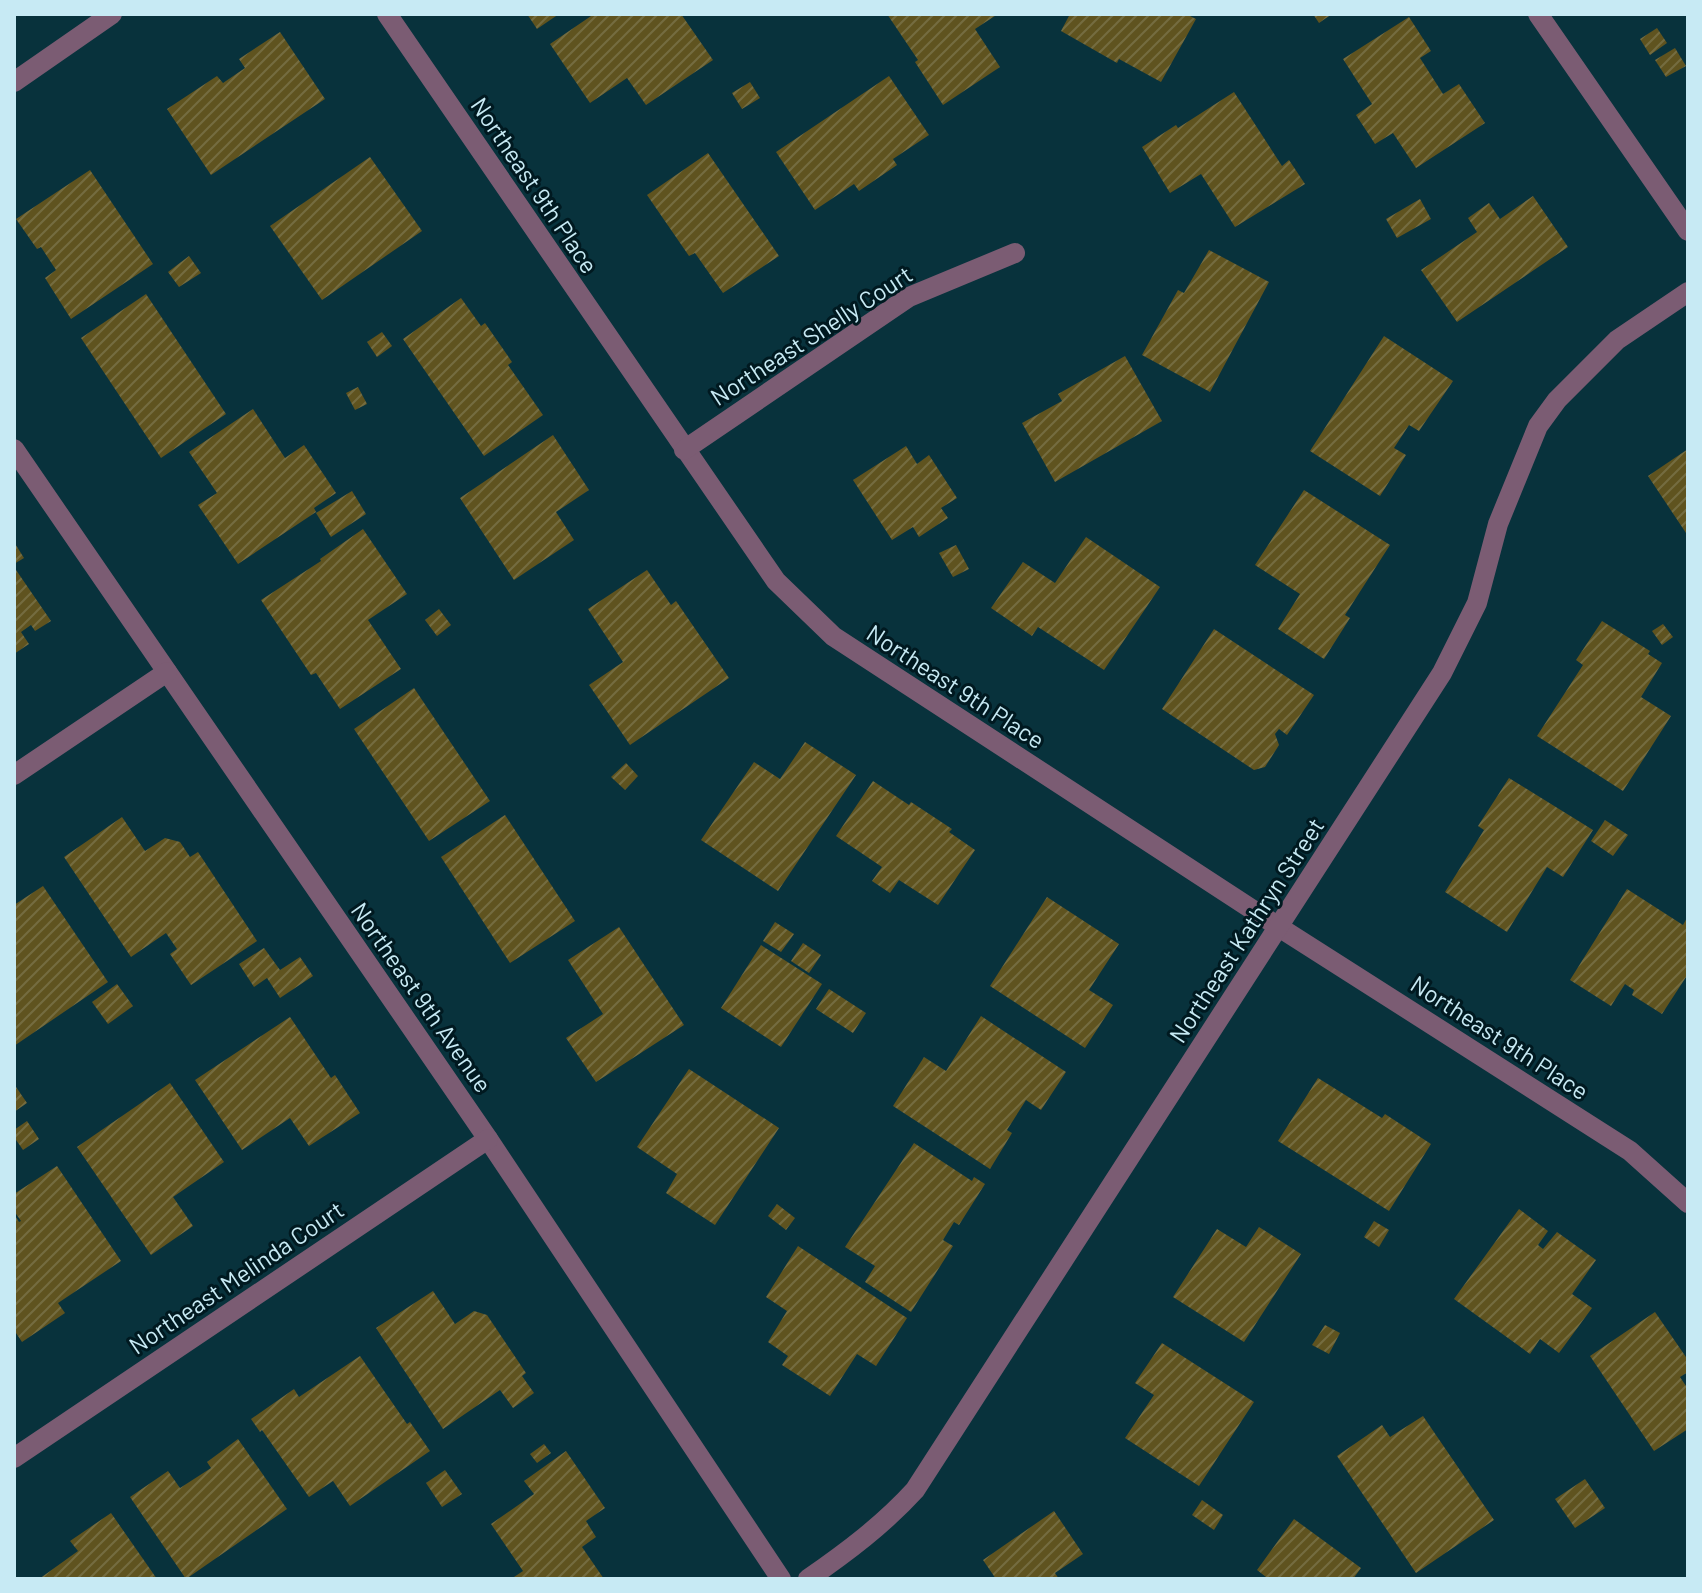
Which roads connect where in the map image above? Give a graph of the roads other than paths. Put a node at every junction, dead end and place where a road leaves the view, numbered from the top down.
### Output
1 (112, 14) edge
2 (387, 14) edge
3 (1538, 14) edge
4 (14, 82) edge
5 (1688, 231) edge
6 (1015, 253) dead end
7 (1688, 292) edge
8 (14, 449) edge
9 (684, 450) junction
10 (167, 672) junction
11 (14, 775) edge
12 (1279, 927) junction
13 (488, 1139) junction
14 (1688, 1203) edge
15 (14, 1458) edge
16 (781, 1579) edge
17 (808, 1579) edge

1 - 4 street
2 - 9 street, Northeast 9th Place
3 - 5 street
6 - 9 street, Northeast Shelly Court
7 - 12 street, Northeast Kathryn Street
8 - 10 street, Northeast 9th Avenue
9 - 12 street, Northeast 9th Place
10 - 11 street
10 - 13 street, Northeast 9th Avenue
12 - 14 street, Northeast 9th Place
12 - 17 street, Northeast Kathryn Street
13 - 15 street, Northeast Melinda Court
13 - 16 street, Northeast 9th Avenue

